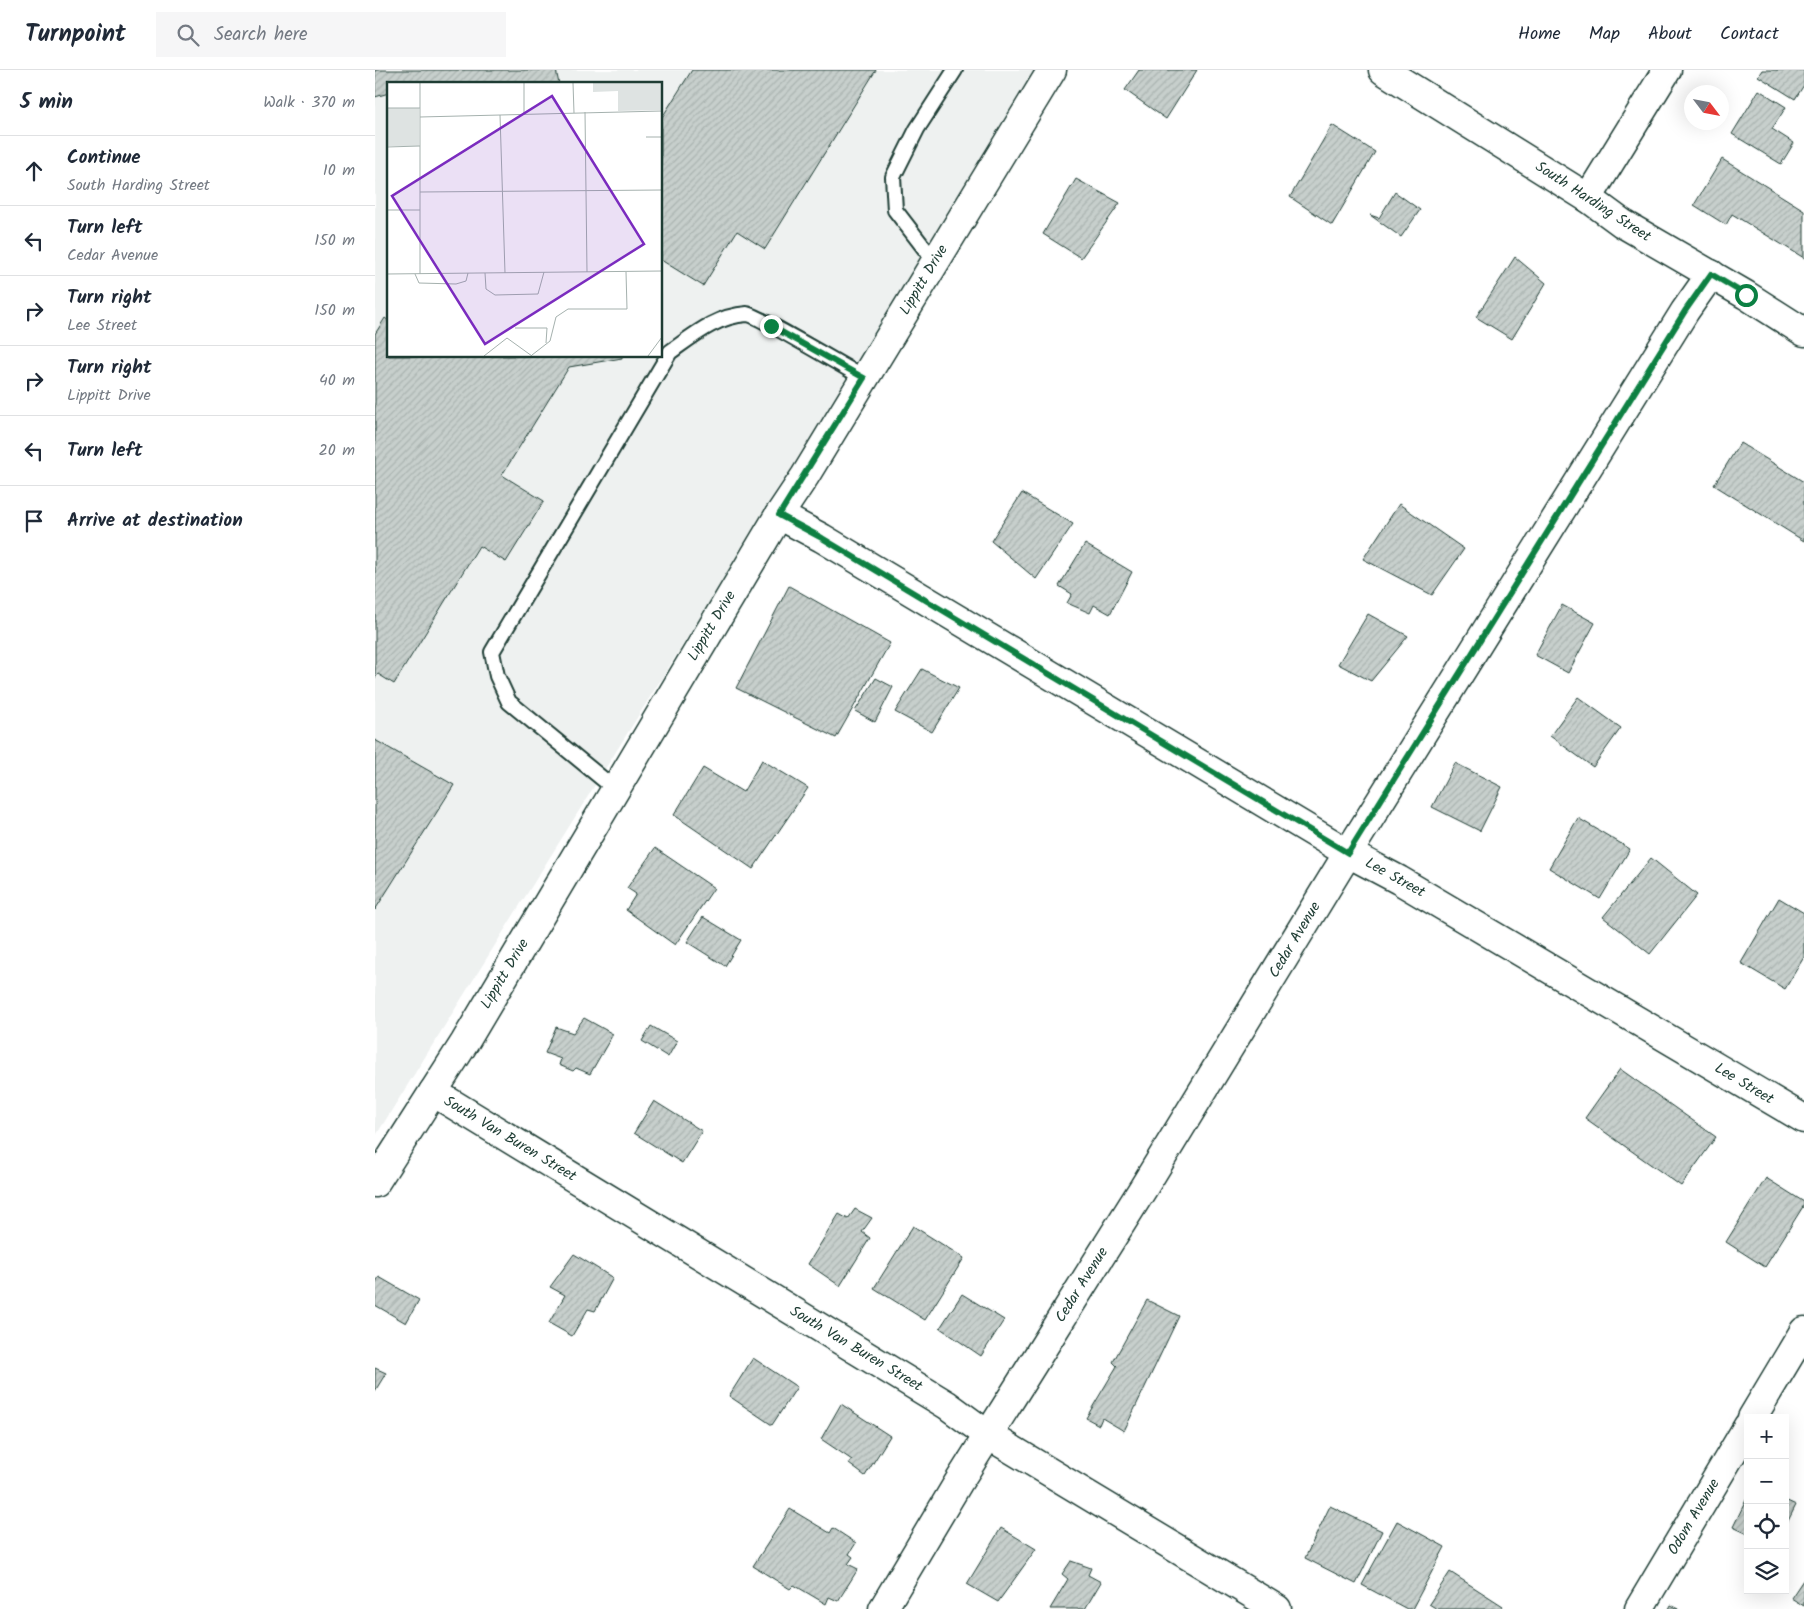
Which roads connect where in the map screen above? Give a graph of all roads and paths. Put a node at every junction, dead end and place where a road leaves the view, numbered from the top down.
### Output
1 (955, 70) edge
2 (1053, 70) edge
3 (1383, 70) edge
4 (1667, 70) edge
5 (1588, 198) junction
6 (935, 262) junction
7 (1711, 274) junction
8 (1804, 332) edge
9 (864, 378) junction
10 (779, 515) junction
11 (615, 789) junction
12 (1348, 853) junction
13 (433, 1092) junction
14 (1804, 1119) edge
15 (375, 1183) edge
16 (1802, 1337) edge
17 (1754, 1414) edge
18 (1744, 1433) edge
19 (988, 1435) junction
20 (883, 1609) edge
21 (1277, 1609) edge
22 (1639, 1609) edge

1 - 6 lane
2 - 6 street, Lippitt Drive
3 - 5 street, South Harding Street
4 - 5 street
5 - 7 street, South Harding Street
6 - 9 street, Lippitt Drive
7 - 8 street, South Harding Street
7 - 12 street, Cedar Avenue
9 - 10 street, Lippitt Drive
9 - 11 lane
10 - 11 street, Lippitt Drive
10 - 12 street, Lee Street
11 - 13 street, Lippitt Drive
12 - 14 street, Lee Street
12 - 19 street, Cedar Avenue
13 - 15 street, Lippitt Drive
13 - 19 street, South Van Buren Street
16 - 17 street
18 - 22 street, Odom Avenue
19 - 20 street, Cedar Avenue
19 - 21 street, South Van Buren Street

